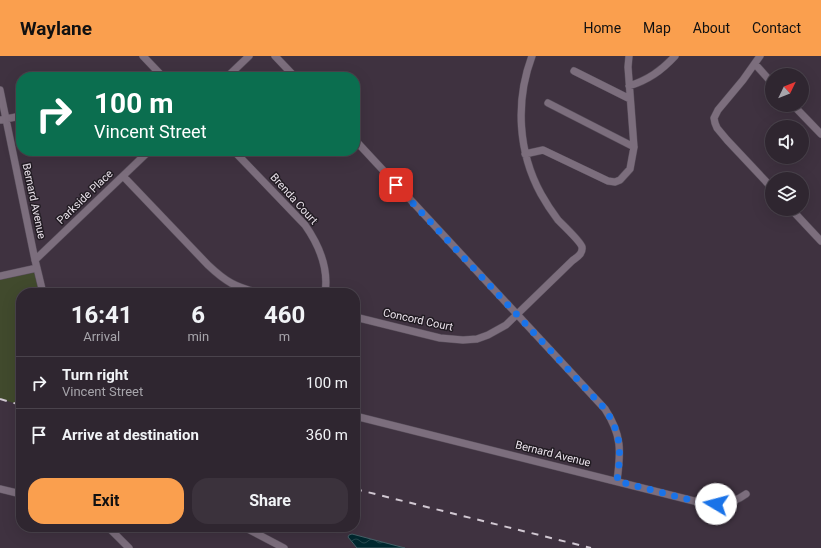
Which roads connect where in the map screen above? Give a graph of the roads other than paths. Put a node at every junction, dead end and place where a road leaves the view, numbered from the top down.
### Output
1 (143, 56) edge
2 (249, 56) edge
3 (275, 56) edge
4 (532, 56) edge
5 (629, 56) edge
6 (675, 56) edge
7 (760, 56) edge
8 (755, 64) junction
9 (574, 71) dead end
10 (158, 72) edge
11 (232, 72) edge
12 (290, 72) edge
13 (765, 75) edge
14 (629, 86) junction
15 (0, 90) edge
16 (630, 99) junction
17 (548, 103) dead end
18 (800, 112) edge
19 (16, 117) edge
20 (3, 119) edge
21 (821, 134) edge
22 (360, 145) edge
23 (634, 147) junction
24 (525, 154) junction
25 (144, 156) edge
26 (239, 156) edge
27 (123, 176) junction
28 (765, 181) edge
29 (798, 216) edge
30 (821, 241) edge
31 (35, 260) junction
32 (37, 268) junction
33 (0, 276) edge
34 (42, 288) edge
35 (242, 288) edge
36 (325, 288) edge
37 (517, 315) junction
38 (360, 318) edge
39 (360, 417) edge
40 (617, 481) junction
41 (0, 489) edge
42 (16, 493) edge
43 (746, 494) dead end
44 (113, 532) edge
45 (254, 532) edge
46 (129, 548) edge
47 (284, 548) edge

1 - 10 street
2 - 11 street
3 - 12 street
4 - 24 street
5 - 14 street
6 - 14 street
7 - 8 street
8 - 13 street
8 - 28 street
9 - 16 street
14 - 16 street
15 - 20 street, Bernard Avenue
16 - 23 street
17 - 23 street
18 - 21 street
19 - 20 street
20 - 31 street, Bernard Avenue
22 - 37 street
23 - 24 street
24 - 37 street, Concord Court
25 - 27 street, Parkside Place
26 - 36 street, Brenda Court
27 - 31 street, Parkside Place
27 - 35 street
29 - 30 street
31 - 32 street, Bernard Avenue
32 - 33 street
32 - 34 street, Bernard Avenue
37 - 38 street, Concord Court
37 - 40 street
39 - 40 street, Bernard Avenue
40 - 43 street, Bernard Avenue
41 - 42 street
44 - 46 street
45 - 47 street

